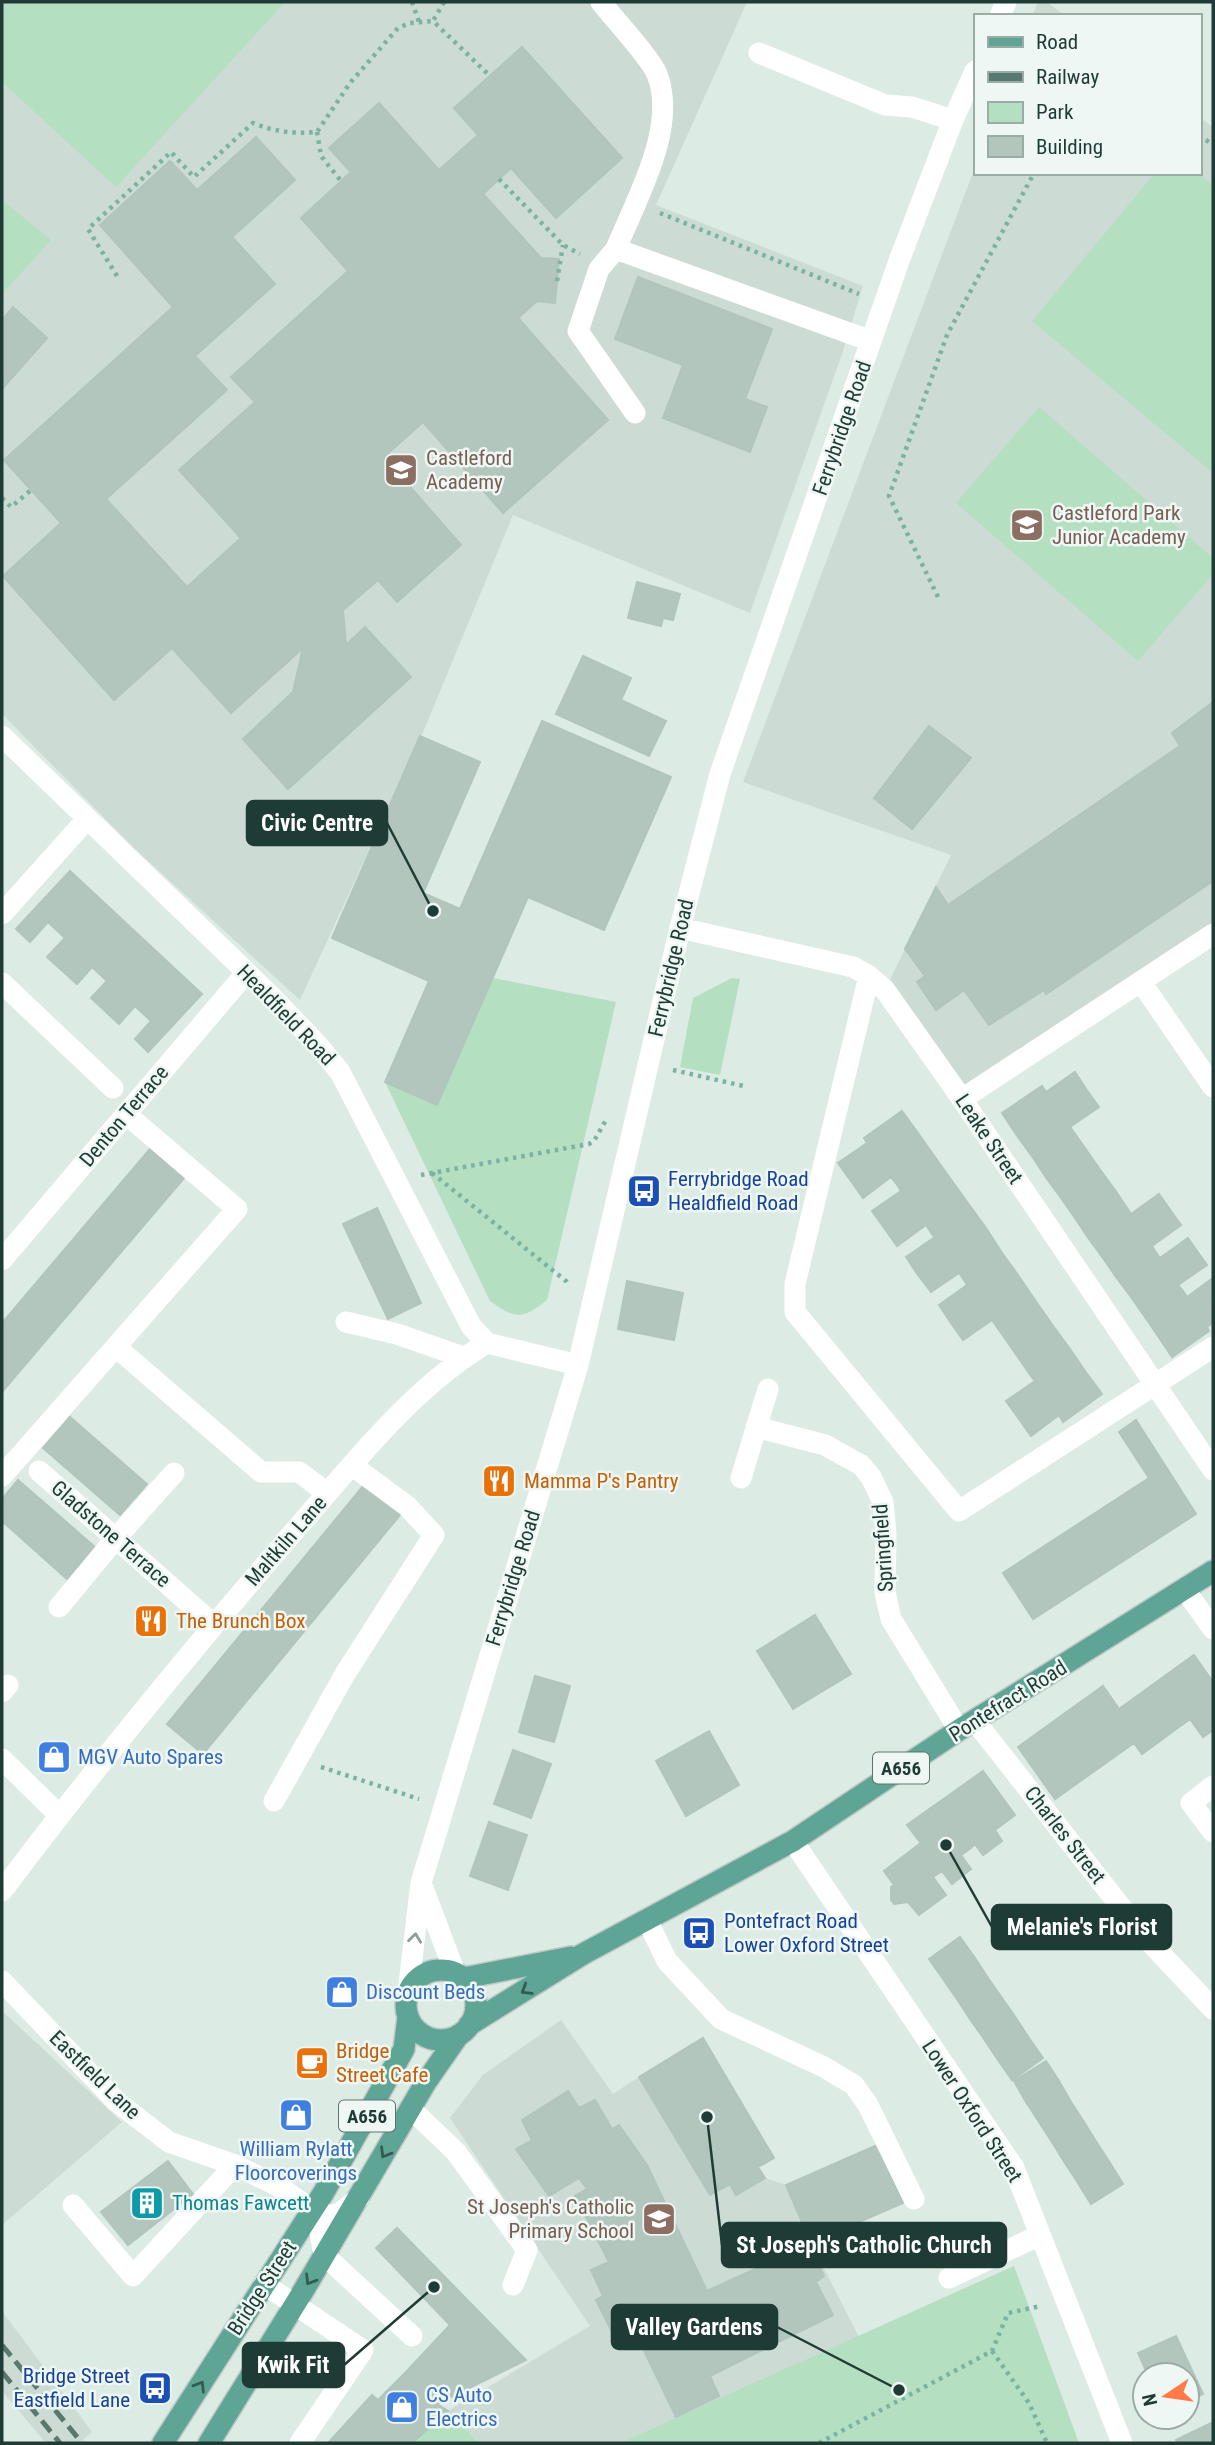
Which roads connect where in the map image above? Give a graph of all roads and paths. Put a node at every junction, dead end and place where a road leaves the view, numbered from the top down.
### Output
1 (412, 2) edge
2 (444, 2) edge
3 (601, 2) edge
4 (433, 21) junction
5 (418, 22) junction
6 (759, 53) dead end
7 (974, 73) edge
8 (490, 75) dead end
9 (953, 120) junction
10 (317, 132) junction
11 (1033, 175) edge
12 (341, 181) dead end
13 (652, 210) dead end
14 (563, 245) dead end
15 (616, 249) junction
16 (117, 276) dead end
17 (557, 281) dead end
18 (860, 294) dead end
19 (872, 341) junction
20 (635, 413) dead end
21 (31, 490) dead end
22 (2, 498) edge
23 (938, 597) dead end
24 (2, 736) edge
25 (87, 818) junction
26 (2, 914) edge
27 (680, 928) junction
28 (1213, 934) edge
29 (246, 972) junction
30 (869, 976) junction
31 (1141, 982) junction
32 (2, 983) edge
33 (668, 1080) dead end
34 (744, 1086) dead end
35 (1213, 1087) edge
36 (113, 1088) dead end
37 (962, 1099) junction
38 (611, 1111) dead end
39 (126, 1114) junction
40 (432, 1173) junction
41 (395, 1180) junction
42 (2, 1260) edge
43 (570, 1288) dead end
44 (346, 1322) dead end
45 (487, 1343) junction
46 (116, 1347) junction
47 (1213, 1347) edge
48 (463, 1357) junction
49 (578, 1365) junction
50 (1156, 1384) junction
51 (768, 1389) dead end
52 (756, 1427) junction
53 (353, 1466) junction
54 (1213, 1470) edge
55 (39, 1471) dead end
56 (174, 1473) dead end
57 (2, 1476) edge
58 (741, 1478) dead end
59 (327, 1493) junction
60 (116, 1538) junction
61 (1213, 1571) edge
62 (1185, 1590) junction
63 (59, 1606) dead end
64 (213, 1625) junction
65 (1213, 1629) edge
66 (967, 1725) junction
67 (2, 1759) edge
68 (297, 1759) junction
69 (1213, 1786) edge
70 (274, 1801) dead end
71 (443, 1807) junction
72 (59, 1815) junction
73 (1213, 1832) edge
74 (793, 1841) junction
75 (421, 1883) junction
76 (2, 1891) edge
77 (647, 1920) junction
78 (583, 1954) junction
79 (459, 1975) junction
80 (2, 1981) edge
81 (408, 1992) junction
82 (1213, 2009) edge
83 (408, 2017) junction
84 (464, 2030) junction
85 (411, 2109) junction
86 (235, 2165) junction
87 (359, 2197) junction
88 (914, 2199) dead end
89 (73, 2205) dead end
90 (312, 2210) junction
91 (1040, 2235) junction
92 (324, 2255) junction
93 (949, 2278) dead end
94 (264, 2284) junction
95 (513, 2285) dead end
96 (1066, 2301) junction
97 (295, 2305) junction
98 (412, 2336) dead end
99 (992, 2351) junction
100 (163, 2443) edge
101 (209, 2443) edge
102 (300, 2443) edge
103 (819, 2443) edge
104 (1047, 2443) edge
105 (1122, 2443) edge

1 - 5 path
2 - 4 path
3 - 15 street
4 - 5 path
4 - 8 path
5 - 10 path
6 - 9 street
7 - 9 street, Ferrybridge Road
9 - 19 street, Ferrybridge Road
10 - 12 path
10 - 16 path
11 - 23 path
13 - 18 path
14 - 17 path
15 - 19 street
15 - 20 street
19 - 27 street, Ferrybridge Road
21 - 22 path
24 - 25 street, Healdfield Road
25 - 26 street
25 - 29 street, Healdfield Road
27 - 30 street, Leake Street
27 - 49 street, Ferrybridge Road
28 - 31 street
29 - 39 street, Denton Terrace
29 - 41 street, Healdfield Road
30 - 37 street, Leake Street
30 - 50 street
31 - 35 street
31 - 37 street
32 - 36 street
33 - 34 path
37 - 50 street, Leake Street
38 - 40 path
39 - 42 street, Denton Terrace
39 - 46 street
40 - 41 path
40 - 43 path
41 - 45 street, Healdfield Road
44 - 48 street
45 - 48 street, Maltkiln Lane
45 - 49 street
46 - 57 street
46 - 59 street
47 - 50 street
48 - 53 street, Maltkiln Lane
49 - 71 street, Ferrybridge Road
50 - 54 street, Leake Street
51 - 52 street
52 - 58 street
52 - 66 street, Springfield
53 - 59 street, Maltkiln Lane
53 - 68 street
55 - 60 street, Gladstone Terrace
56 - 60 street
59 - 64 street, Maltkiln Lane
60 - 63 street
60 - 64 street, Gladstone Terrace
61 - 62 main road, Pontefract Road / A656
62 - 65 street
62 - 66 main road, Pontefract Road / A656
64 - 72 street, Maltkiln Lane
66 - 74 main road, Pontefract Road / A656
66 - 82 street, Charles Street
67 - 72 street
68 - 70 street
68 - 71 path
69 - 73 street
71 - 75 street, Ferrybridge Road
72 - 76 street, Maltkiln Lane
74 - 77 main road, Pontefract Road / A656
74 - 91 street, Lower Oxford Street
75 - 79 street
81 -> 75 street, Ferrybridge Road
77 - 78 main road, Pontefract Road / A656
77 - 88 street
78 - 79 main road, Pontefract Road / A656
78 -> 84 main road, Pontefract Road / A656
79 - 81 main road, A656
79 - 84 main road, A656
80 - 86 street, Eastfield Lane
81 - 83 main road, A656
83 - 84 main road
83 - 90 main road, Bridge Street / A656
84 - 85 main road, Bridge Street / A656
85 -> 87 main road, Bridge Street / A656
85 - 95 street
86 - 89 street
86 - 90 street, Eastfield Lane
87 - 90 street
87 - 92 main road, Bridge Street / A656
90 - 92 street
90 - 94 main road, Bridge Street / A656
91 - 93 street
91 - 96 street, Lower Oxford Street
92 -> 97 main road, Bridge Street / A656
92 - 98 street
94 - 97 street
100 -> 94 main road, Bridge Street / A656
96 - 99 path
96 - 105 street, Lower Oxford Street
97 - 101 main road, Bridge Street / A656
97 - 102 street
99 - 103 path
99 - 104 path

